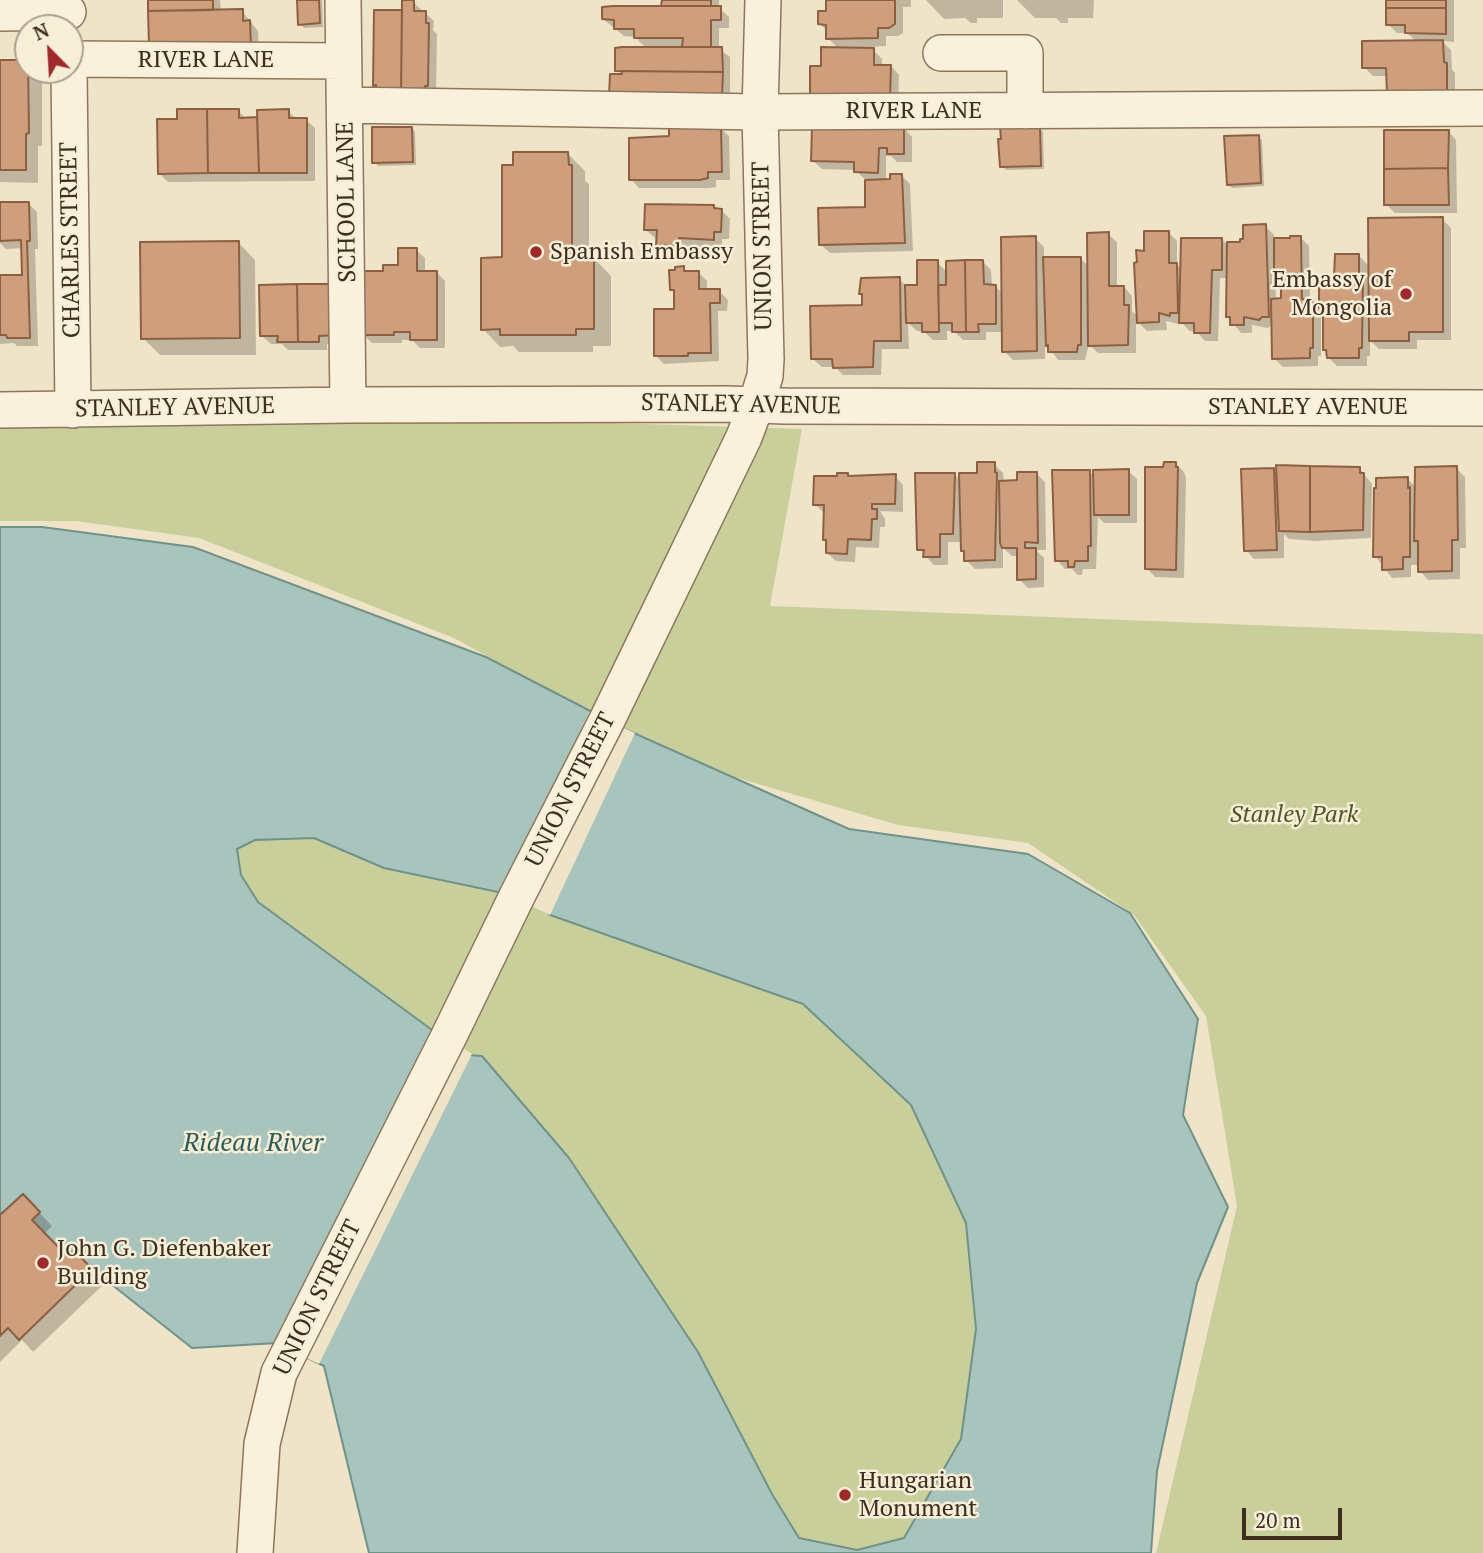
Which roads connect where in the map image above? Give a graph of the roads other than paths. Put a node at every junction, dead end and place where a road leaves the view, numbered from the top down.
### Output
1 (343, 0) edge
2 (763, 0) edge
3 (0, 13) edge
4 (68, 13) edge
5 (942, 53) dead end
6 (84, 60) edge
7 (343, 61) junction
8 (69, 84) edge
9 (346, 105) junction
10 (1483, 108) edge
11 (1025, 111) junction
12 (760, 112) junction
13 (348, 405) junction
14 (756, 405) junction
15 (1483, 408) edge
16 (0, 410) edge
17 (74, 410) junction
18 (255, 1553) edge

1 - 7 street, SCHOOL LANE
2 - 12 street, UNION STREET
3 - 4 street
5 - 11 street
6 - 7 street, RIVER LANE
7 - 9 street, SCHOOL LANE
8 - 17 street, CHARLES STREET
9 - 12 street, RIVER LANE
9 - 13 street, SCHOOL LANE
10 - 11 street, RIVER LANE
11 - 12 street, RIVER LANE
12 - 14 street, UNION STREET
13 - 14 street, STANLEY AVENUE
13 - 17 street, STANLEY AVENUE
14 - 15 street, STANLEY AVENUE
14 - 18 street, UNION STREET
16 - 17 street, STANLEY AVENUE

